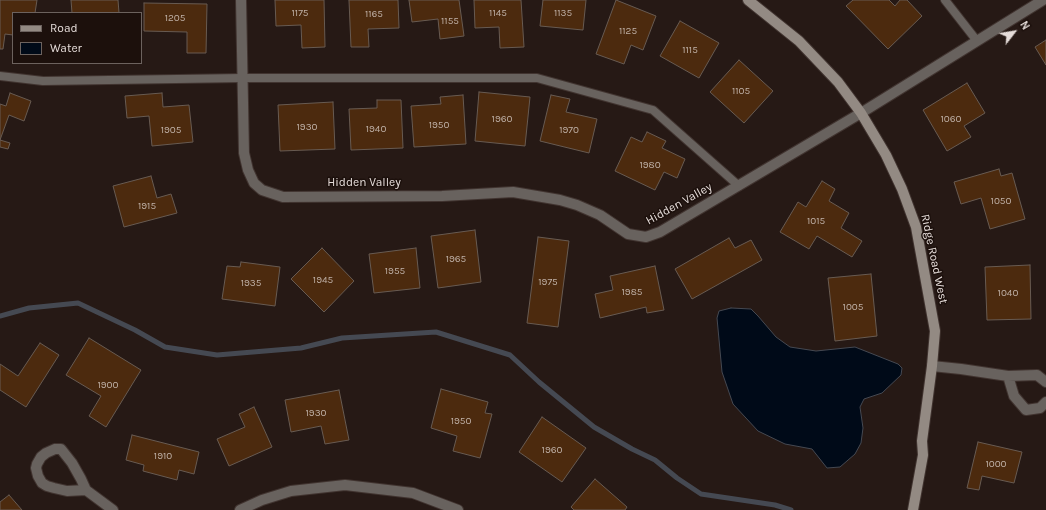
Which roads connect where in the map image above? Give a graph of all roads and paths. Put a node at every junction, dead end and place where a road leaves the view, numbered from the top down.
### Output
1 (241, 0) edge
2 (748, 0) edge
3 (945, 0) edge
4 (1043, 0) edge
5 (977, 41) junction
6 (0, 76) edge
7 (242, 78) junction
8 (861, 113) junction
9 (739, 186) junction
10 (932, 366) junction
11 (1008, 376) junction
12 (1046, 382) edge
13 (1046, 402) edge
14 (86, 490) junction
15 (113, 510) edge
16 (240, 510) edge
17 (458, 510) edge
18 (913, 510) edge

1 - 7 street, Hidden Valley
2 - 8 street, Ridge Road West
3 - 5 lane
4 - 5 street, Hidden Valley
5 - 8 street, Hidden Valley
6 - 7 lane
7 - 9 lane
7 - 9 street, Hidden Valley
8 - 9 street, Hidden Valley
8 - 10 street, Ridge Road West
10 - 11 street
10 - 18 street, Ridge Road West
11 - 12 street
11 - 13 street
14 - 14 street
14 - 15 street
16 - 17 street

